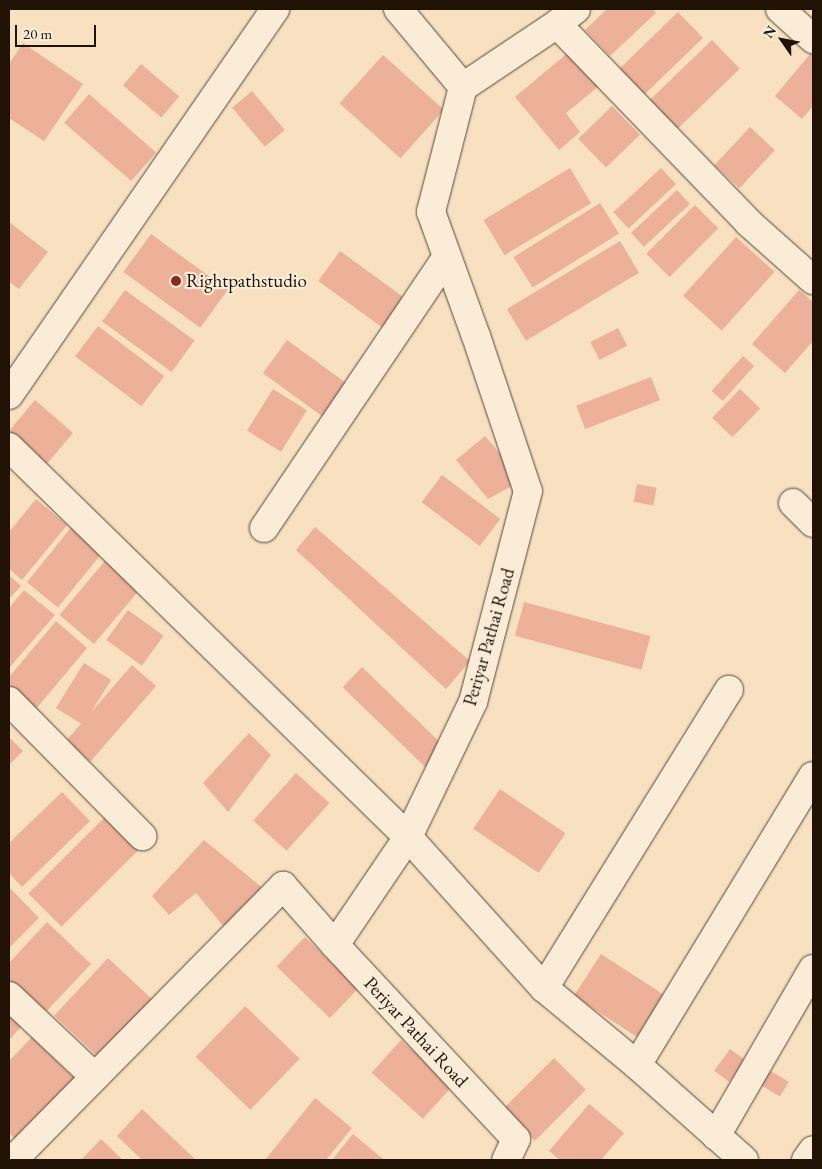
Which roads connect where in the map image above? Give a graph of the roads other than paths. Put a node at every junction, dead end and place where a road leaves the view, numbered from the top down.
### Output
1 (275, 9) edge
2 (398, 9) edge
3 (780, 9) edge
4 (566, 17) edge
5 (813, 39) edge
6 (463, 88) junction
7 (447, 257) junction
8 (813, 280) edge
9 (9, 395) edge
10 (9, 447) edge
11 (793, 503) dead end
12 (813, 523) edge
13 (264, 528) dead end
14 (729, 690) dead end
15 (9, 701) edge
16 (813, 776) edge
17 (142, 836) dead end
18 (408, 837) junction
19 (335, 945) junction
20 (813, 969) edge
21 (544, 988) junction
22 (9, 996) edge
23 (637, 1065) junction
24 (95, 1078) junction
25 (716, 1136) junction
26 (813, 1150) edge
27 (13, 1160) edge
28 (506, 1160) edge
29 (744, 1160) edge
30 (806, 1160) edge

1 - 9 street
2 - 6 street
3 - 5 street
4 - 6 street
4 - 8 street
6 - 7 street, Periyar Pathai Road
7 - 13 street
7 - 18 street, Periyar Pathai Road
10 - 18 street
11 - 12 street
14 - 21 street
15 - 17 street
16 - 23 street
18 - 19 street, Periyar Pathai Road
18 - 21 street
19 - 24 street
19 - 28 street, Periyar Pathai Road
20 - 25 street
21 - 23 street
22 - 24 street
23 - 25 street
24 - 27 street
25 - 29 street
26 - 30 street

